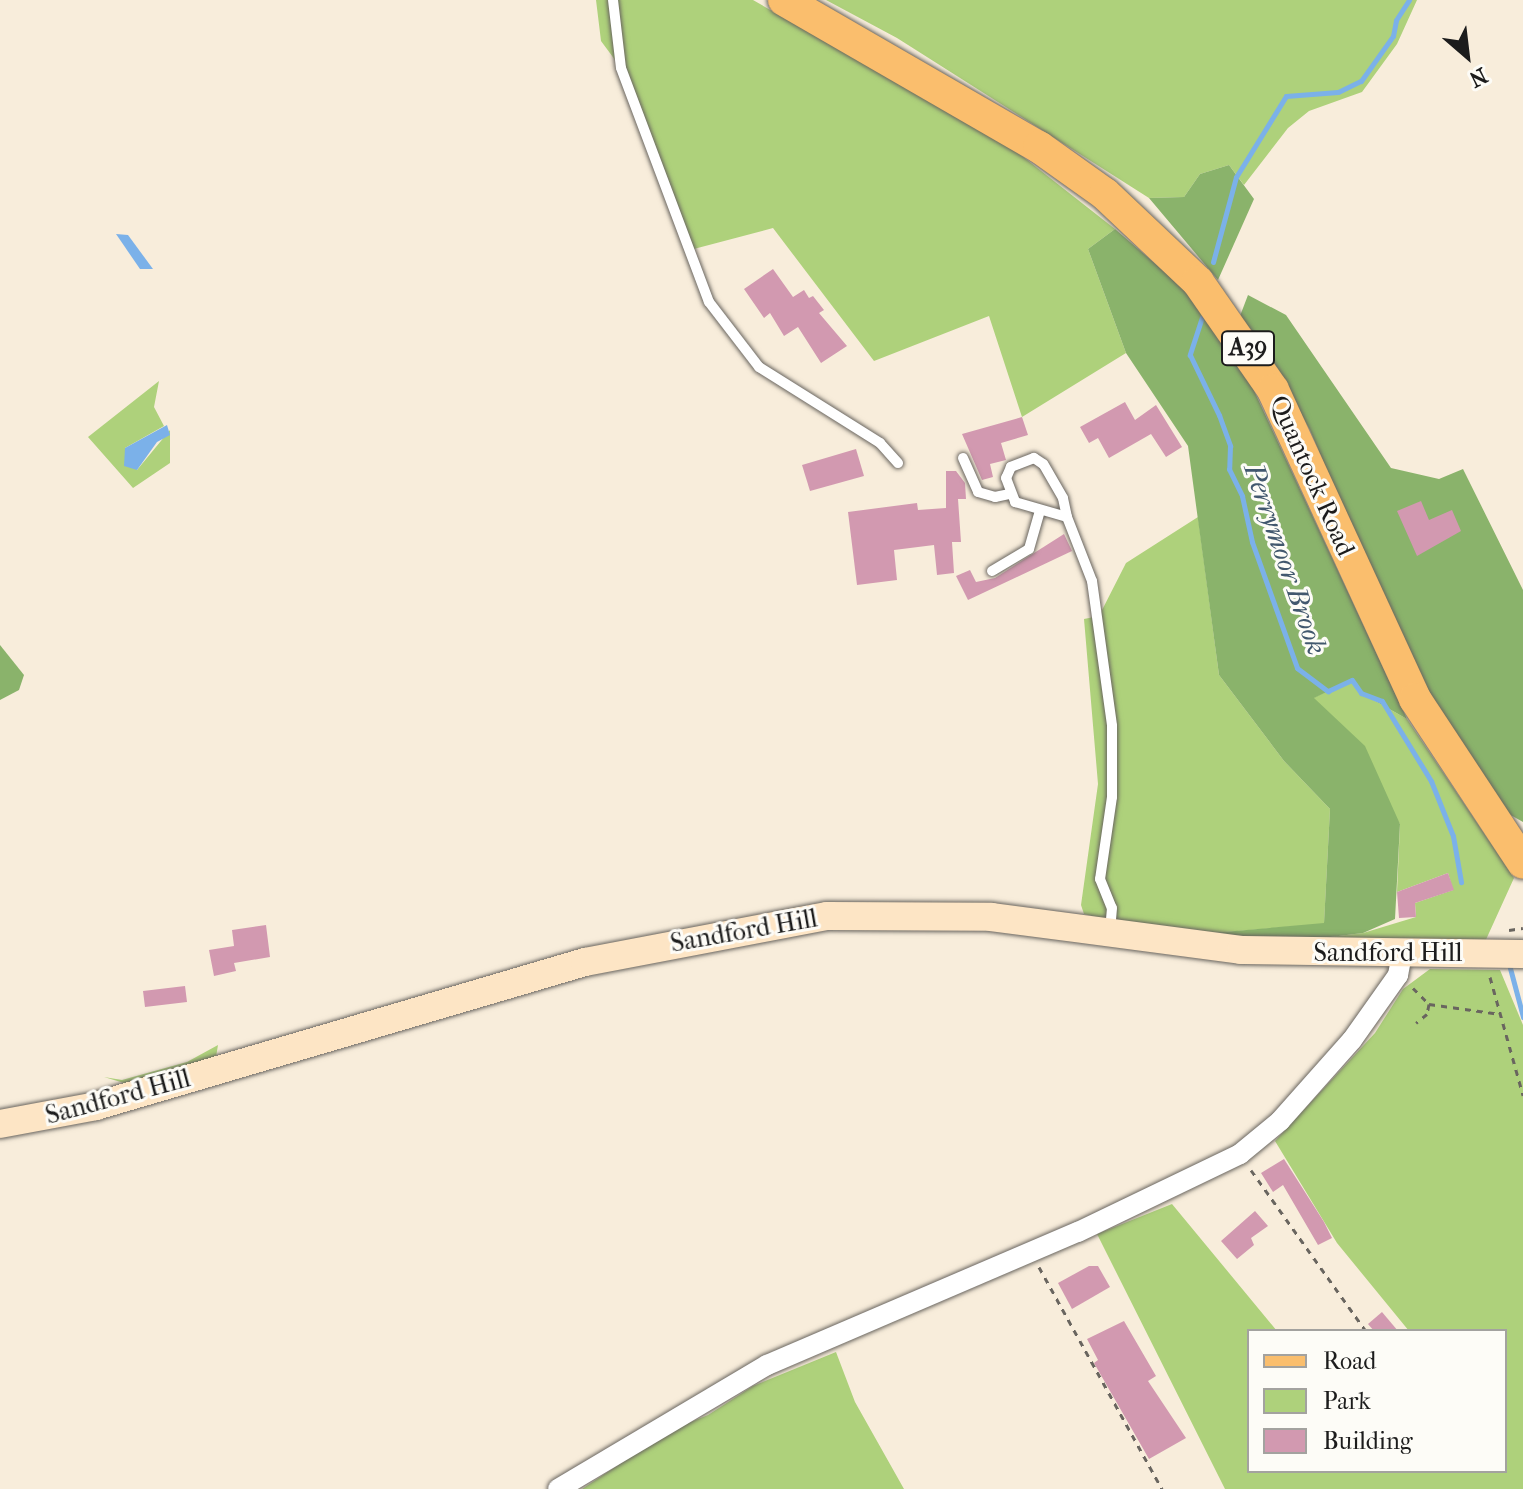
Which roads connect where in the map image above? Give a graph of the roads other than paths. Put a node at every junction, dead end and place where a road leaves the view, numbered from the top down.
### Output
1 (613, 0) edge
2 (784, 0) edge
3 (963, 458) dead end
4 (898, 463) dead end
5 (1009, 494) junction
6 (1039, 513) junction
7 (1067, 517) junction
8 (992, 571) dead end
9 (1523, 863) edge
10 (1110, 931) junction
11 (1510, 951) edge
12 (1400, 964) junction
13 (0, 1124) edge
14 (558, 1489) edge

1 - 4 lane
2 - 9 main road, Quantock Road / A39
3 - 5 lane
5 - 6 lane
5 - 7 lane
6 - 7 lane
6 - 8 lane
7 - 10 lane
10 - 12 main road, Sandford Hill
10 - 13 main road, Sandford Hill
11 - 12 main road, Sandford Hill
12 - 14 street

